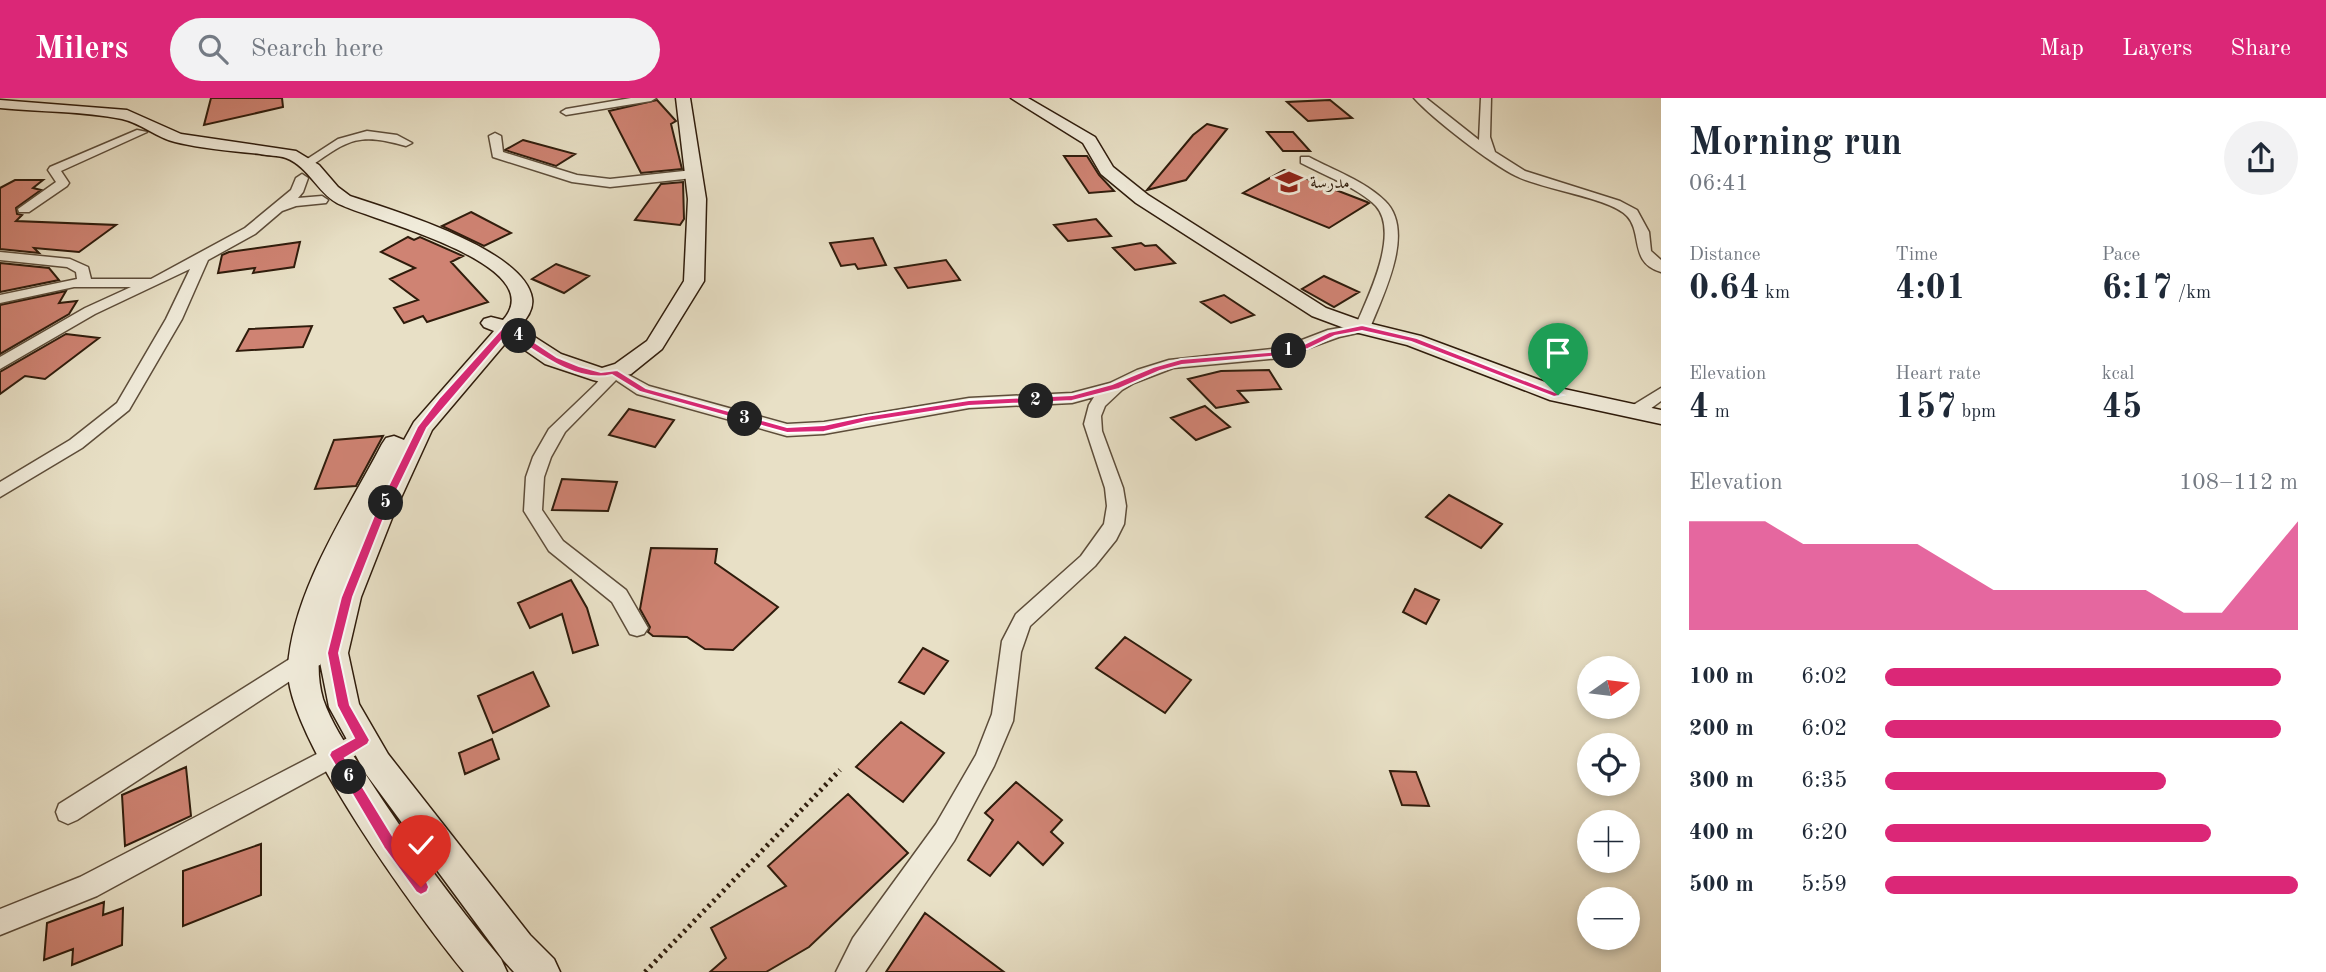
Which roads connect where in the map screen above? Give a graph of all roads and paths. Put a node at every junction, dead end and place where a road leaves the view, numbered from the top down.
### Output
1 (651, 98) edge
2 (683, 98) edge
3 (1018, 98) edge
4 (1419, 98) edge
5 (1486, 98) edge
6 (0, 104) edge
7 (0, 111) edge
8 (566, 112) dead end
9 (141, 132) junction
10 (495, 136) dead end
11 (406, 143) dead end
12 (1490, 154) junction
13 (1305, 160) dead end
14 (693, 174) junction
15 (310, 188) junction
16 (24, 209) dead end
17 (279, 209) joint
18 (0, 256) edge
19 (201, 260) junction
20 (1661, 268) edge
21 (84, 283) junction
22 (154, 283) junction
23 (0, 299) edge
24 (499, 326) junction
25 (1362, 328) junction
26 (0, 364) edge
27 (614, 372) junction
28 (1115, 387) junction
29 (1661, 393) edge
30 (1636, 411) junction
31 (1661, 417) edge
32 (0, 491) edge
33 (637, 628) dead end
34 (333, 653) junction
35 (304, 661) junction
36 (363, 740) junction
37 (336, 755) junction
38 (840, 770) dead end
39 (68, 812) dead end
40 (0, 922) edge
41 (488, 972) edge
42 (541, 972) edge
43 (645, 972) edge
44 (850, 972) edge

1 - 8 street
2 - 14 street
3 - 25 street
4 - 12 street
5 - 12 street
6 - 15 street
7 - 9 street
9 - 15 street
9 - 16 street
10 - 14 street
11 - 15 street
12 - 20 street
13 - 25 street
14 - 27 street
15 - 17 street
15 - 24 street
17 - 19 street
18 - 21 street
19 - 22 street
19 - 32 street
21 - 22 street
21 - 23 street
22 - 26 street
24 - 27 street
24 - 34 street
24 - 35 street
25 - 28 street
25 - 30 street
27 - 28 street
27 - 33 street
28 - 44 street
29 - 30 street
30 - 31 street
34 - 35 street
34 - 36 street
35 - 37 street
35 - 39 street
36 - 37 street
36 - 42 street
37 - 40 street
37 - 41 street
38 - 43 path

